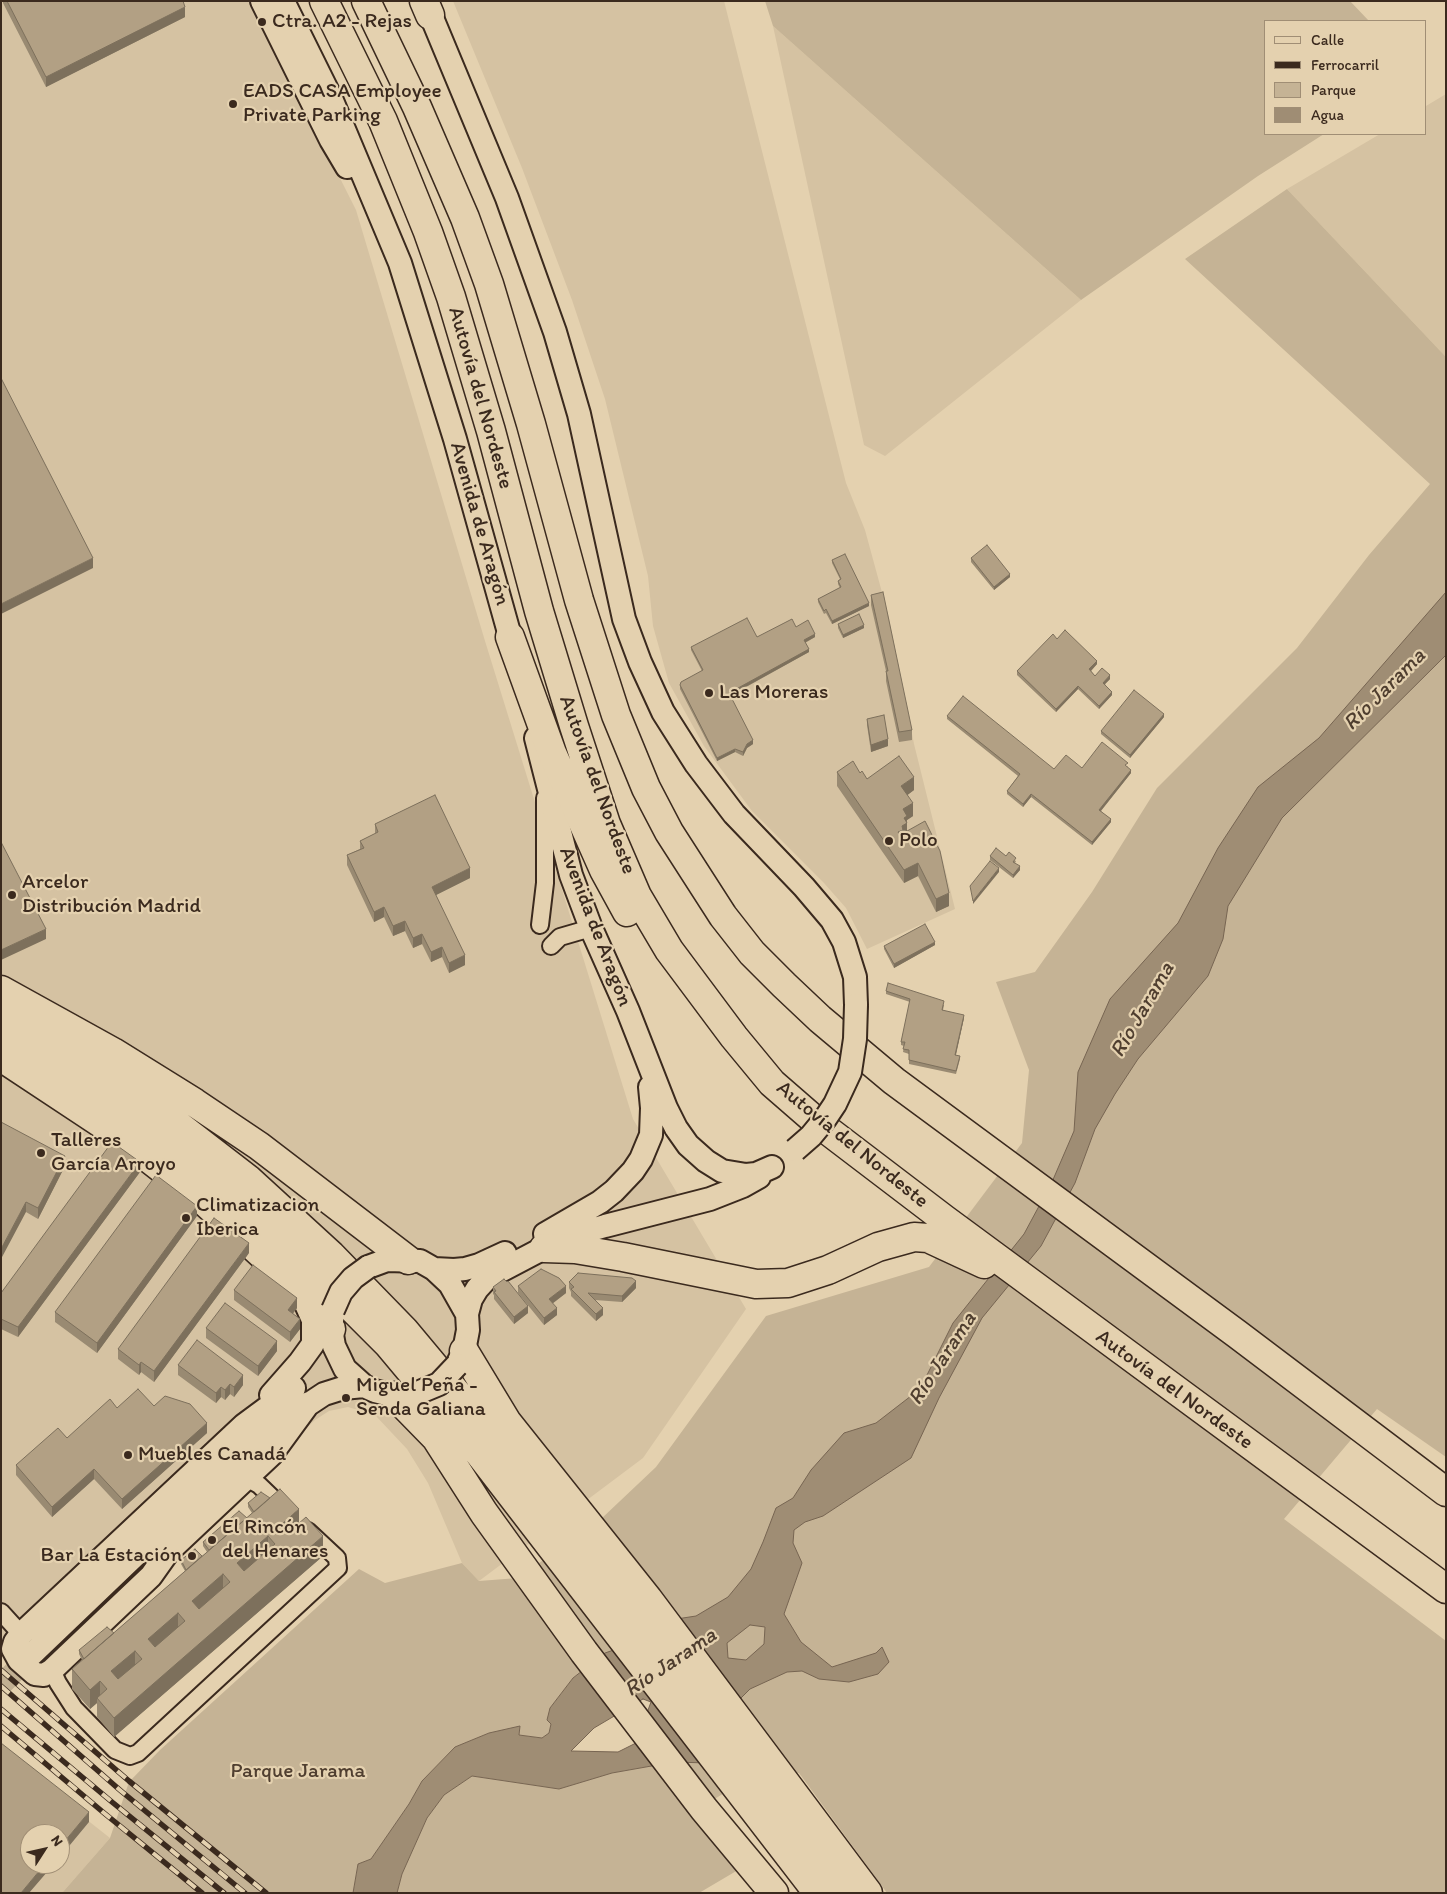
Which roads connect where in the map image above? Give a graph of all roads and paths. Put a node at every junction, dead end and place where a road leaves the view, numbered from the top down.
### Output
1 (262, 1) edge
2 (283, 1) edge
3 (324, 1) edge
4 (366, 1) edge
5 (427, 6) edge
6 (375, 204) junction
7 (510, 637) junction
8 (546, 776) junction
9 (540, 925) dead end
10 (591, 928) junction
11 (551, 946) dead end
12 (1, 990) edge
13 (1, 1009) edge
14 (1, 1033) edge
15 (734, 1037) junction
16 (645, 1056) junction
17 (1, 1057) edge
18 (1, 1064) edge
19 (36, 1081) junction
20 (772, 1168) junction
21 (936, 1229) junction
22 (544, 1248) junction
23 (408, 1260) junction
24 (434, 1269) junction
25 (294, 1284) junction
26 (466, 1314) junction
27 (333, 1329) junction
28 (460, 1358) junction
29 (364, 1386) junction
30 (405, 1395) junction
31 (302, 1396) junction
32 (252, 1431) junction
33 (1419, 1471) junction
34 (248, 1479) junction
35 (1446, 1483) edge
36 (1446, 1492) edge
37 (1446, 1589) edge
38 (1, 1612) edge
39 (631, 1614) junction
40 (22, 1634) junction
41 (31, 1656) tunnel mouth
42 (52, 1670) junction
43 (829, 1881) edge
44 (774, 1893) edge
45 (868, 1893) edge

1 - 6 street
2 - 6 street, Avenida de Aragón
3 - 15 highway, Autovía del Nordeste
4 - 33 highway, Autovía del Nordeste
5 - 20 street, bridge
6 - 7 street, Avenida de Aragón
7 - 8 street, Avenida de Aragón
7 - 15 highway
8 - 9 street
8 - 10 street, Avenida de Aragón
10 - 11 street
10 - 16 street, Avenida de Aragón
12 - 23 highway
13 - 39 highway
14 - 39 highway
15 - 21 highway, Autovía del Nordeste
16 - 20 street, Avenida de Aragón
16 - 24 street, Avenida de Aragón
17 - 19 highway
18 - 19 street
19 - 25 highway
20 - 22 street
21 - 22 highway
21 - 37 highway, Autovía del Nordeste
22 - 26 street
23 - 24 street
23 - 27 street, bridge
24 - 26 street
25 - 27 highway
25 - 32 street
26 - 28 street
27 - 29 street
27 - 31 street
28 - 30 street, bridge
28 - 39 highway
29 - 30 street
29 - 31 street
30 - 44 highway
31 - 32 street
31 - 34 street
32 - 40 street
32 - 41 street
33 - 35 highway
33 - 36 highway, Autovía del Nordeste
34 - 42 street
34 - 42 street
38 - 40 street
39 - 43 highway
40 - 42 street
43 - 45 highway

